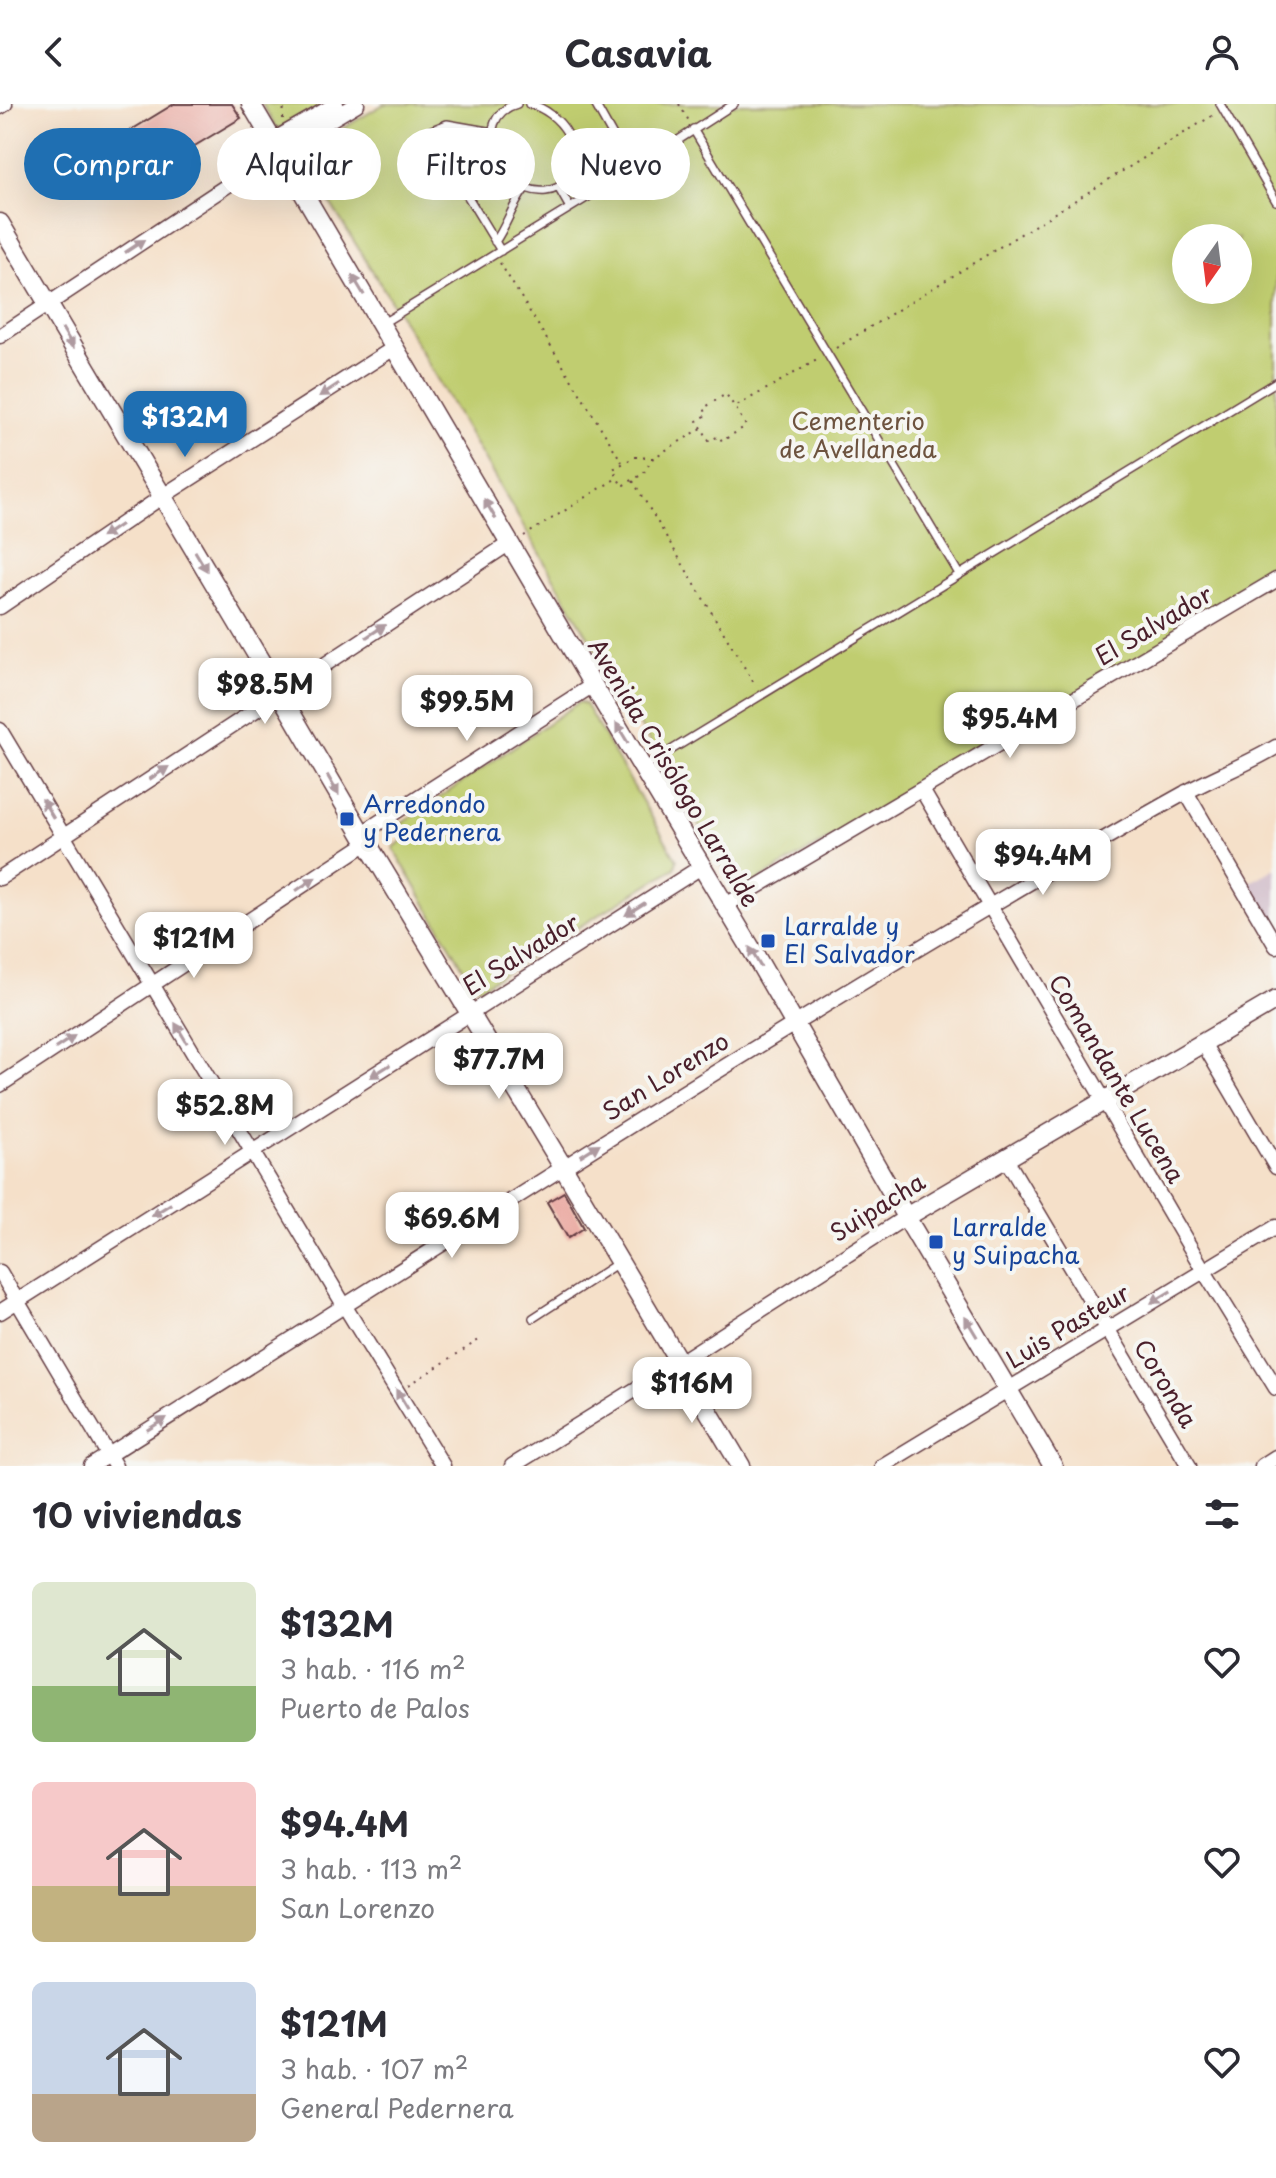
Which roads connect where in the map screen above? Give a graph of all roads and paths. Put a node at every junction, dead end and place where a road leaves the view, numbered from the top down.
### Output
1 (251, 104) edge
2 (284, 104) edge
3 (517, 104) edge
4 (529, 104) edge
5 (595, 104) edge
6 (679, 104) edge
7 (734, 104) edge
8 (348, 105) edge
9 (539, 105) edge
10 (1224, 106) edge
11 (283, 119) dead end
12 (265, 128) edge
13 (308, 128) edge
14 (436, 128) edge
15 (470, 128) edge
16 (494, 128) edge
17 (564, 128) edge
18 (609, 128) edge
19 (693, 129) junction
20 (690, 131) edge
21 (217, 187) edge
22 (308, 200) edge
23 (470, 200) edge
24 (517, 200) edge
25 (565, 200) edge
26 (581, 200) edge
27 (1276, 201) edge
28 (570, 208) junction
29 (0, 223) edge
30 (495, 242) junction
31 (498, 253) junction
32 (48, 304) junction
33 (381, 324) junction
34 (0, 336) edge
35 (394, 348) junction
36 (827, 354) junction
37 (1276, 382) edge
38 (735, 407) junction
39 (702, 428) junction
40 (653, 458) junction
41 (623, 463) junction
42 (618, 477) junction
43 (633, 480) junction
44 (163, 496) junction
45 (510, 543) junction
46 (959, 574) junction
47 (1276, 580) edge
48 (0, 607) edge
49 (593, 685) junction
50 (280, 694) junction
51 (762, 697) junction
52 (0, 730) edge
53 (1276, 747) edge
54 (651, 763) junction
55 (922, 790) junction
56 (1186, 792) junction
57 (64, 836) junction
58 (364, 839) junction
59 (701, 867) junction
60 (0, 878) edge
61 (724, 906) junction
62 (989, 906) junction
63 (1276, 946) edge
64 (152, 985) junction
65 (1276, 1000) edge
66 (470, 1014) junction
67 (794, 1025) junction
68 (1203, 1043) junction
69 (0, 1085) edge
70 (1105, 1102) junction
71 (252, 1152) junction
72 (1006, 1159) junction
73 (563, 1167) junction
74 (1276, 1167) edge
75 (906, 1217) junction
76 (1276, 1227) edge
77 (620, 1262) junction
78 (1204, 1271) junction
79 (0, 1272) edge
80 (17, 1301) junction
81 (344, 1305) junction
82 (0, 1312) edge
83 (533, 1318) dead end
84 (1107, 1329) junction
85 (482, 1338) dead end
86 (680, 1362) junction
87 (1276, 1388) edge
88 (1008, 1389) junction
89 (397, 1392) junction
90 (1276, 1457) edge
91 (112, 1460) edge
92 (91, 1466) edge
93 (443, 1466) edge
94 (512, 1466) edge
95 (741, 1466) edge
96 (882, 1466) edge
97 (1053, 1466) edge
98 (1189, 1466) edge
99 (1262, 1466) edge

1 - 12 street, Avenida Crisólogo Larralde
2 - 11 path
3 - 16 lane
4 - 9 lane
5 - 18 lane
6 - 19 path
7 - 19 lane
8 - 13 street
9 - 17 lane
10 - 27 lane
10 - 36 path
14 - 15 lane
19 - 20 lane
19 - 36 lane
32 -> 21 street
33 -> 22 street, Avenida Crisólogo Larralde
23 - 30 lane
24 - 30 lane
25 - 28 lane
26 - 28 lane
28 - 31 lane
29 - 32 street
30 - 31 lane
31 - 33 lane
31 - 41 path
32 - 34 street
32 -> 44 street
33 - 35 street, Avenida Crisólogo Larralde
35 -> 44 street
45 -> 35 street, Avenida Crisólogo Larralde
36 - 38 path
36 - 46 lane
37 - 46 lane
38 - 39 path
38 - 39 path
39 - 40 path
40 - 41 path
40 - 43 path
41 - 42 path
42 - 43 path
42 - 45 path
43 - 51 path
44 -> 48 street
44 -> 50 street
45 - 49 street, Avenida Crisólogo Larralde
50 -> 45 street
46 - 51 lane
47 - 55 street, El Salvador
54 -> 49 street, Avenida Crisólogo Larralde
49 - 58 street
57 -> 50 street
50 -> 58 street
51 - 54 lane
57 -> 52 street
53 - 56 street, San Lorenzo
54 - 59 street, Avenida Crisólogo Larralde
55 - 61 street, El Salvador
55 - 62 street, Comandante Lucena
56 - 62 street, San Lorenzo
56 - 63 street
57 - 60 street
57 - 64 street
64 -> 58 street
58 - 66 street
59 - 61 street, Avenida Crisólogo Larralde
59 -> 66 street, El Salvador
67 -> 61 street, Avenida Crisólogo Larralde
62 - 67 street, San Lorenzo
62 - 70 street, Comandante Lucena
69 -> 64 street
71 -> 64 street
65 - 68 street, Suipacha
66 -> 71 street, El Salvador
66 - 73 street
73 -> 67 street, San Lorenzo
67 - 75 street, Avenida Crisólogo Larralde
68 - 70 street, Suipacha
68 - 74 street
70 - 72 street, Suipacha
70 - 78 street, Comandante Lucena
71 -> 80 street, El Salvador
71 - 81 street
72 - 75 street, Suipacha
72 - 84 street, Coronda
73 - 77 street
73 - 81 street, San Lorenzo
75 - 86 street, Suipacha
88 -> 75 street, Avenida Crisólogo Larralde
76 - 78 street, Luis Pasteur
77 - 83 lane
77 - 86 street
78 -> 84 street, Luis Pasteur
78 - 87 street, Comandante Lucena
79 - 80 street
80 - 82 street, El Salvador
80 - 91 street
81 - 89 street
91 -> 81 street, San Lorenzo
84 - 88 street, Luis Pasteur
84 - 98 street, Coronda
85 - 89 path
86 - 94 street, Suipacha
86 - 95 street
88 - 96 street, Luis Pasteur
88 - 97 street, Avenida Crisólogo Larralde
93 -> 89 street
90 - 99 street
91 - 92 street, San Lorenzo

